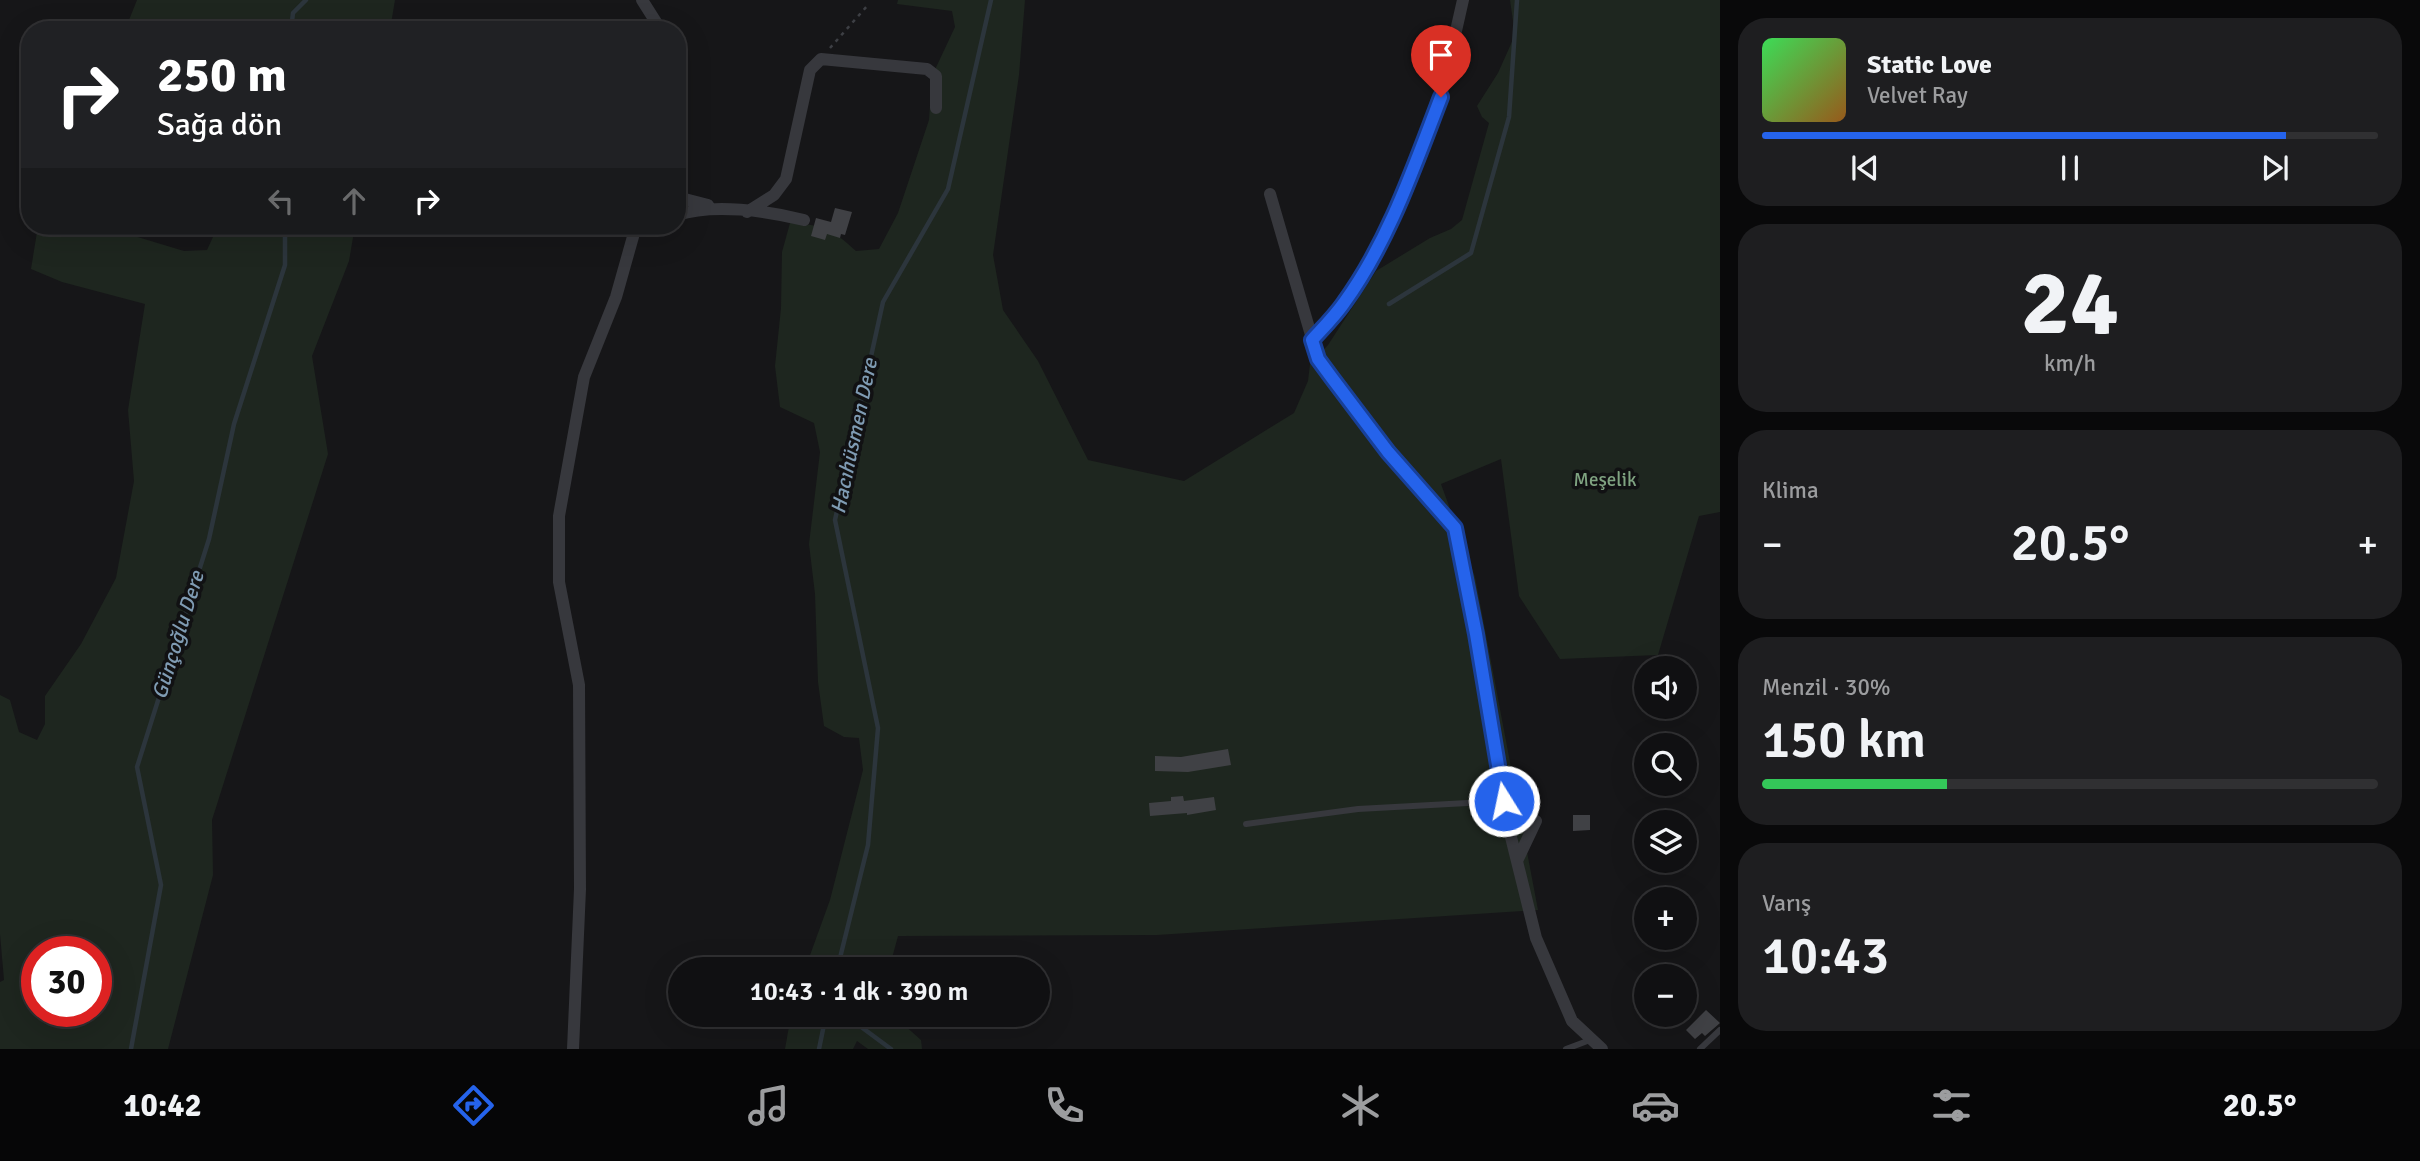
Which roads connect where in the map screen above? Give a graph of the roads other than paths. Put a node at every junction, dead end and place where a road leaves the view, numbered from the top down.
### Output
1 (642, 0) edge
2 (1463, 0) edge
3 (656, 21) edge
4 (936, 108) dead end
5 (1270, 194) dead end
6 (686, 199) edge
7 (722, 209) junction
8 (686, 211) edge
9 (747, 212) junction
10 (804, 220) dead end
11 (635, 235) edge
12 (1312, 340) junction
13 (1504, 801) junction
14 (1536, 821) dead end
15 (1245, 824) dead end
16 (1517, 861) junction
17 (1720, 1030) edge
18 (1592, 1040) junction
19 (573, 1049) edge
20 (1566, 1049) edge
21 (1602, 1049) edge
22 (1700, 1049) edge

1 - 3 street
2 - 12 street
4 - 9 street
5 - 12 street
6 - 7 street
7 - 8 street
7 - 9 street
9 - 10 street
11 - 19 street
12 - 13 street
13 - 15 lane
13 - 16 street
14 - 16 street
16 - 18 street
17 - 22 lane
18 - 20 lane
18 - 21 street

